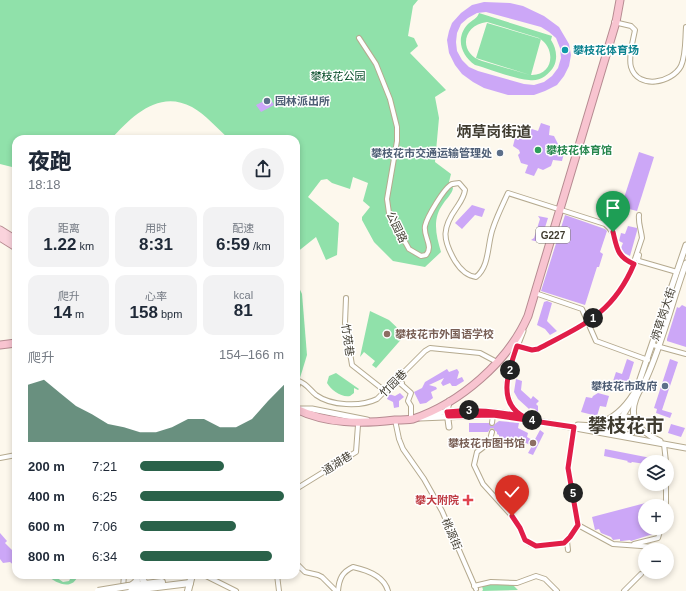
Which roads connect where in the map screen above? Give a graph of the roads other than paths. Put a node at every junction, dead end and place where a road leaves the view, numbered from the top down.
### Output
1 (619, 0) edge
2 (614, 22) junction
3 (686, 27) edge
4 (359, 38) dead end
5 (559, 209) junction
6 (639, 215) dead end
7 (0, 230) edge
8 (0, 237) edge
9 (12, 238) edge
10 (642, 238) junction
11 (12, 244) edge
12 (686, 245) edge
13 (686, 263) edge
14 (634, 264) junction
15 (679, 273) junction
16 (535, 293) junction
17 (346, 298) dead end
18 (528, 316) junction
19 (588, 322) junction
20 (12, 344) edge
21 (0, 346) edge
22 (517, 346) junction
23 (656, 346) junction
24 (12, 347) edge
25 (686, 354) edge
26 (495, 360) junction
27 (648, 360) junction
28 (300, 382) edge
29 (402, 383) dead end
30 (641, 385) junction
31 (385, 391) junction
32 (455, 395) junction
33 (448, 402) junction
34 (300, 410) edge
35 (300, 410) edge
36 (448, 414) junction
37 (493, 415) junction
38 (419, 416) junction
39 (524, 417) junction
40 (622, 417) junction
41 (411, 418) junction
42 (613, 418) junction
43 (395, 420) junction
44 (635, 421) junction
45 (374, 422) junction
46 (492, 423) tunnel mouth
47 (358, 425) junction
48 (575, 426) junction
49 (589, 426) junction
50 (449, 427) dead end
51 (644, 431) junction
52 (492, 432) tunnel mouth
53 (607, 432) junction
54 (624, 435) junction
55 (653, 439) junction
56 (643, 440) junction
57 (664, 444) junction
58 (686, 448) edge
59 (665, 455) edge
60 (12, 456) edge
61 (0, 458) edge
62 (300, 487) edge
63 (578, 525) junction
64 (659, 535) edge
65 (567, 541) junction
66 (632, 545) junction
67 (638, 546) edge
68 (568, 550) dead end
69 (300, 567) edge
70 (638, 577) edge
71 (137, 579) edge
72 (142, 579) edge
73 (147, 579) edge
74 (189, 579) edge
75 (216, 579) edge
76 (278, 579) edge
77 (156, 583) junction
78 (142, 587) junction
79 (127, 588) edge
80 (98, 591) edge
81 (184, 591) edge
82 (188, 591) edge
83 (236, 591) edge
84 (279, 591) edge
85 (337, 591) edge
86 (388, 591) edge
87 (557, 591) edge
88 (624, 591) edge

1 - 2 highway, G227
2 - 3 street
2 - 5 highway, G227
4 - 5 street, 公园路
5 - 14 street
5 - 16 highway, G227
5 - 26 highway, G227
6 - 10 street
7 - 9 main road
8 - 11 main road
10 - 14 street
10 - 15 street
12 - 15 street, 炳草岗大街
13 - 15 street
14 - 19 street
15 - 23 street, 炳草岗大街
16 - 18 highway, G227
16 - 19 street
17 - 31 street, 竹苑巷
18 - 22 street
18 - 33 highway, G227
19 - 22 street
19 - 27 street
20 - 21 highway
21 - 24 highway
22 - 39 street
23 - 25 street
23 - 27 street, 炳草岗大街
23 - 30 street, 炳草岗大街
26 - 31 street, 竹园巷
26 - 32 highway, G227
27 - 30 street, 炳草岗大街
28 - 31 street, 竹园巷
29 - 41 street
30 - 40 street
30 - 42 street
30 - 44 street
32 - 33 street
32 - 41 highway, G227
33 - 36 street
33 - 38 highway, G227
34 - 45 highway, G227
35 - 47 street, G227
36 - 37 street
36 - 38 street
36 - 39 street
36 - 41 street
36 - 50 street
37 - 46 street
37 - 48 street
38 - 41 highway, G227
39 - 48 street
40 - 42 street
40 - 44 street
40 - 54 street
41 - 43 highway, G227
41 - 45 highway, G227
42 - 49 street
43 - 45 highway, G227
43 - 87 street, 桃源街
44 - 51 street
44 - 51 street
44 - 54 street
45 - 47 street, G227
47 - 62 street, 通湖巷
48 - 49 street
48 - 53 street
48 - 55 street
48 - 63 street
49 - 53 street
51 - 55 street
52 - 65 street
53 - 54 street
54 - 56 street
55 - 56 street
55 - 56 street
55 - 57 street
57 - 58 street
57 - 59 street
60 - 61 street
63 - 65 street
63 - 66 street
64 - 66 street
65 - 68 street
66 - 67 street
69 - 85 street
70 - 88 street
71 - 79 main road
72 - 78 main road
73 - 77 main road
74 - 77 main road
74 - 78 main road
74 - 81 main road
74 - 82 main road
75 - 83 street
76 - 84 street
77 - 78 main road
78 - 79 main road
78 - 79 main road
79 - 80 main road, bridge
85 - 86 street

